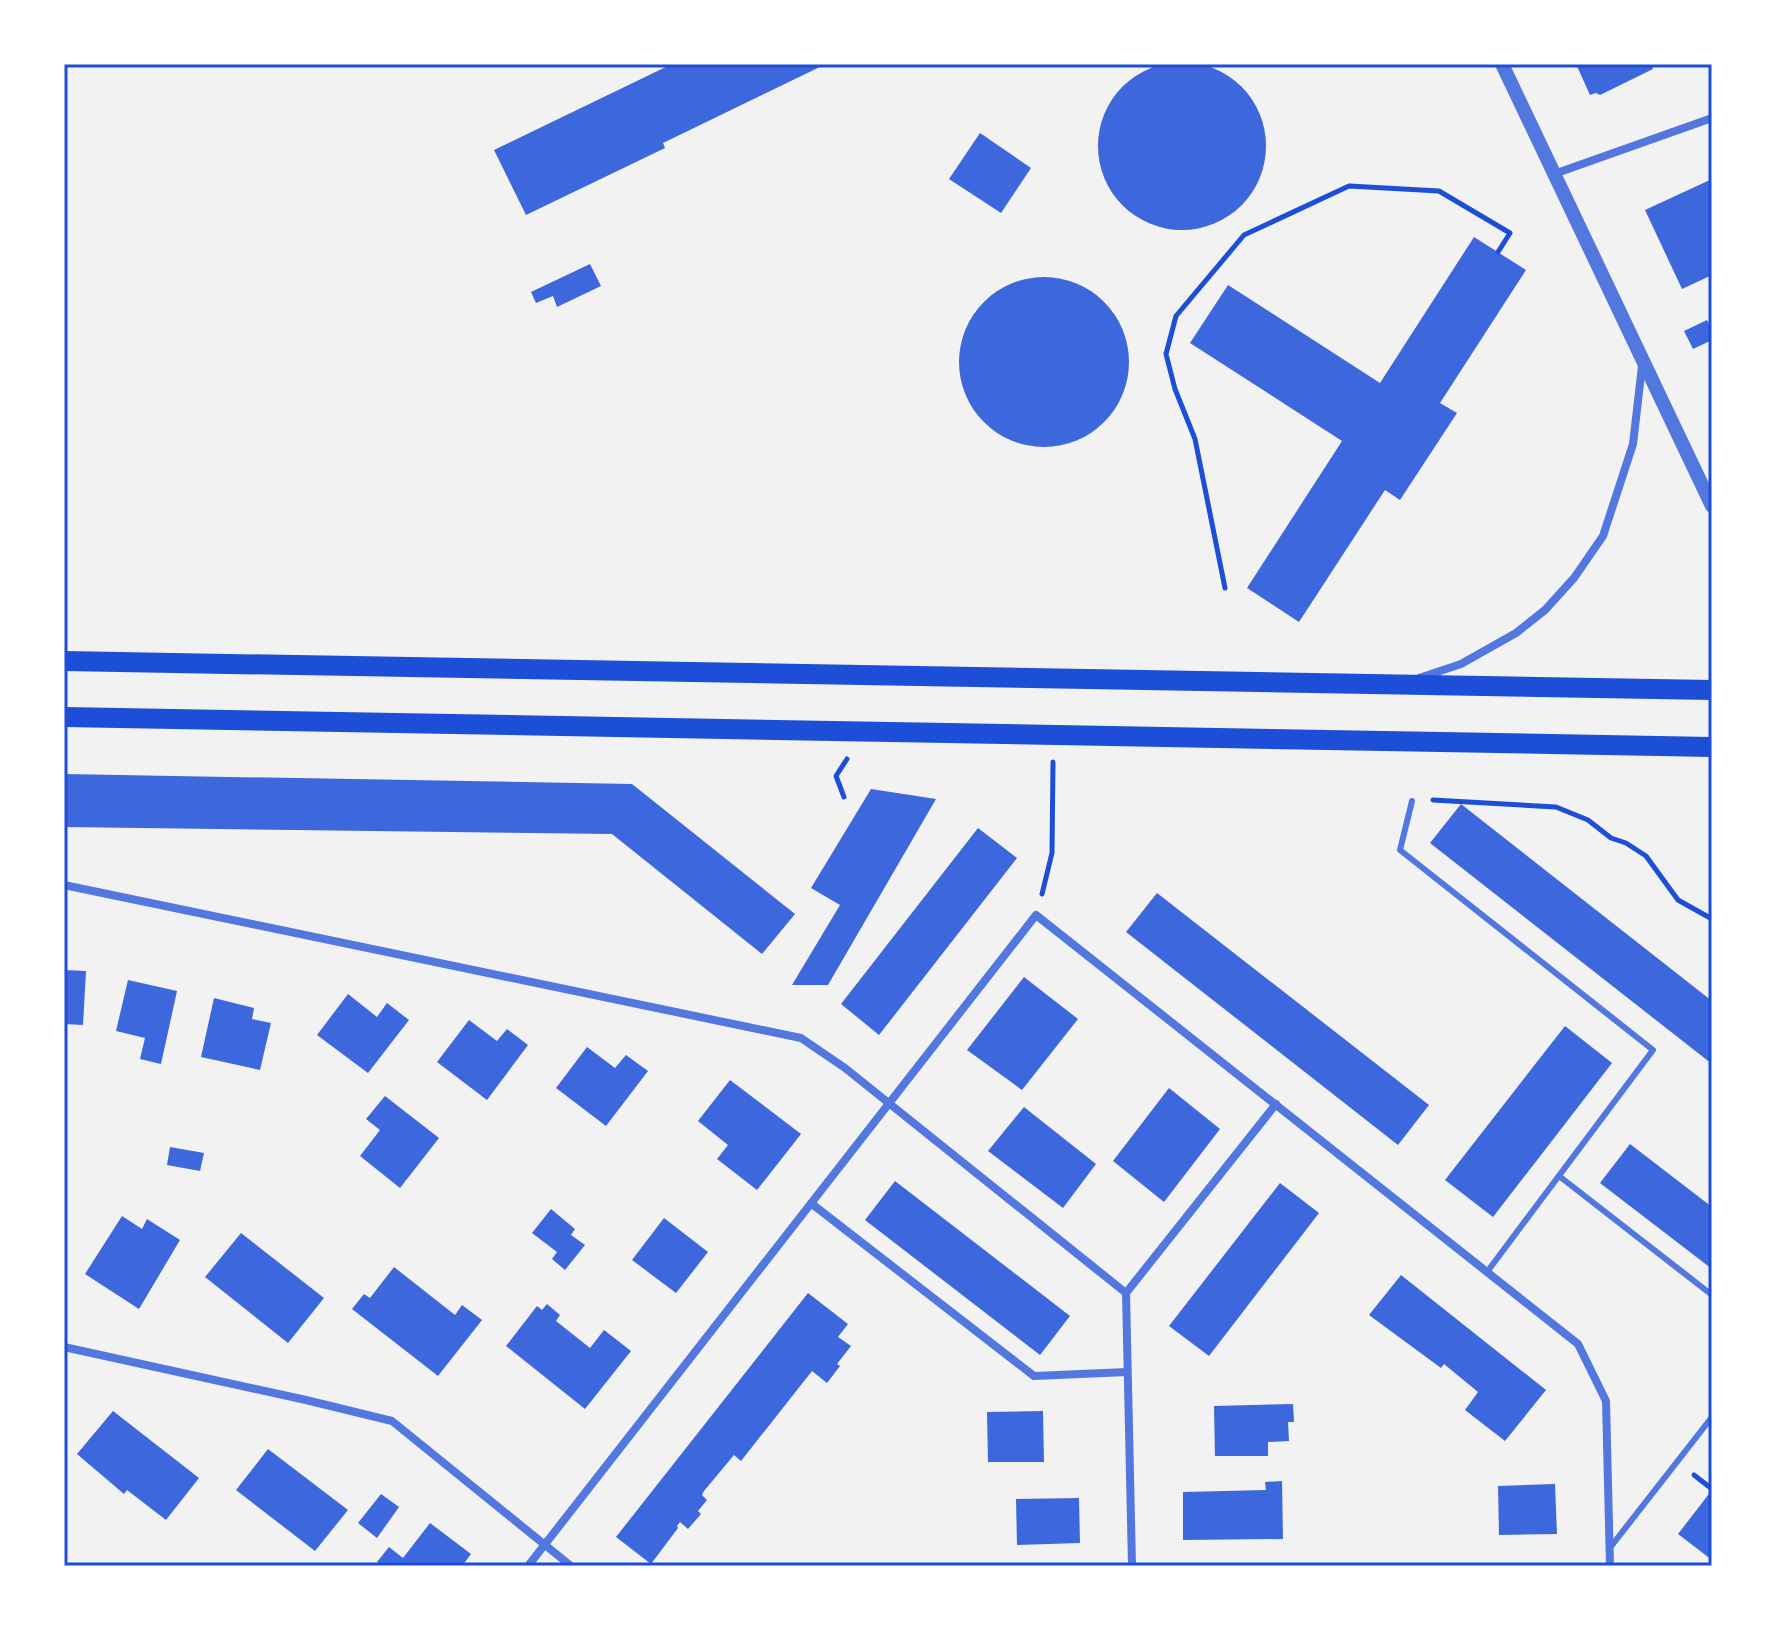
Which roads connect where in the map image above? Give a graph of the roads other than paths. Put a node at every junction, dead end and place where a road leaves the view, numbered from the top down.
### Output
1 (1502, 64) edge
2 (1712, 118) edge
3 (1554, 174) junction
4 (1642, 361) junction
5 (1712, 506) edge
6 (64, 661) edge
7 (1401, 684) junction
8 (1712, 690) edge
9 (64, 717) edge
10 (1712, 747) edge
11 (1412, 801) road end
12 (64, 885) edge
13 (887, 1103) junction
14 (1276, 1104) junction
15 (1559, 1176) junction
16 (812, 1204) junction
17 (1487, 1272) junction
18 (1126, 1293) junction
19 (1712, 1295) edge
20 (64, 1347) edge
21 (1127, 1372) junction
22 (1712, 1417) edge
23 (545, 1545) junction
24 (1609, 1549) junction
25 (528, 1566) edge
26 (571, 1566) edge
27 (1132, 1566) edge
28 (1610, 1566) edge

1 - 3 street
2 - 3 street
3 - 4 street
4 - 5 street
4 - 7 street
6 - 7 main road
7 - 8 main road
9 - 10 main road
11 - 15 lane
12 - 13 street
13 - 14 street
13 - 16 street
13 - 18 street
14 - 17 street
14 - 18 street
15 - 17 lane
15 - 19 lane
16 - 21 street
16 - 23 street
17 - 24 street
18 - 21 street
20 - 23 street
21 - 27 street
22 - 24 lane
23 - 25 street
23 - 26 street
24 - 28 street

